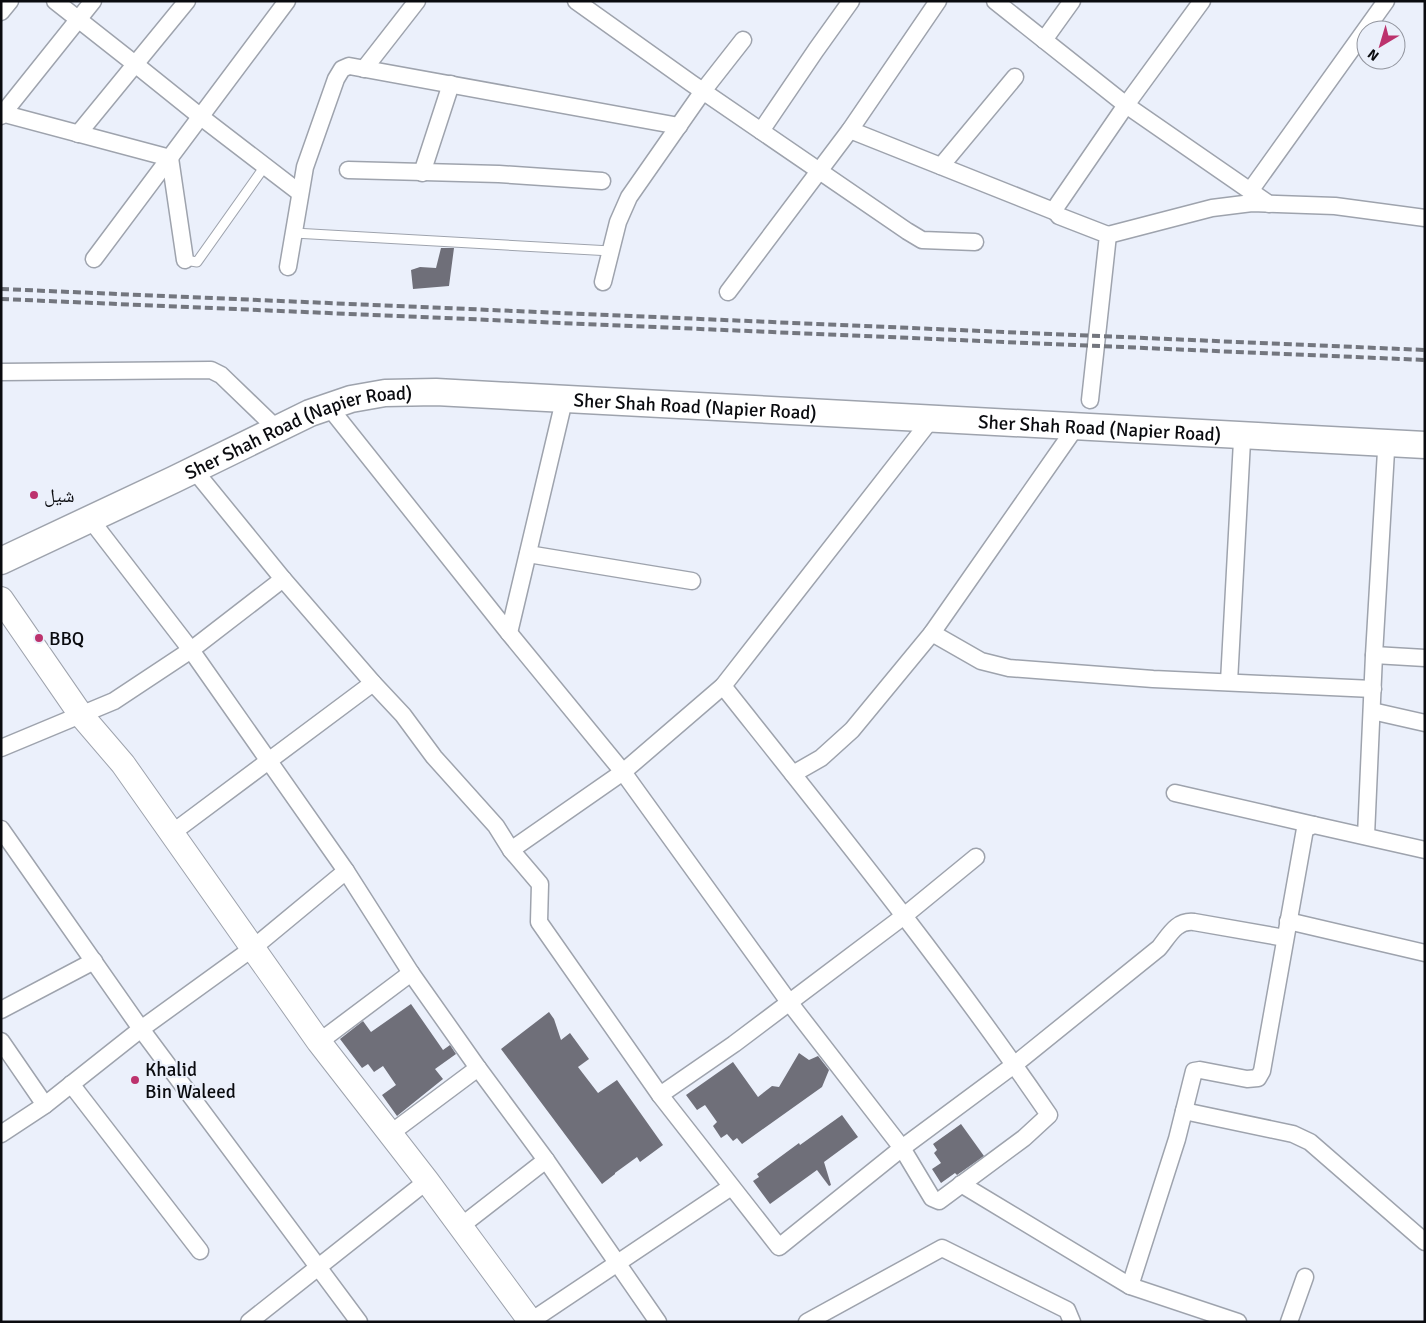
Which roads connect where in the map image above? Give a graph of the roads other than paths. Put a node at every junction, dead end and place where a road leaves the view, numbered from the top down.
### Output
1 (10, 1) edge
2 (55, 1) edge
3 (93, 1) edge
4 (187, 1) edge
5 (287, 1) edge
6 (417, 1) edge
7 (576, 1) edge
8 (851, 1) edge
9 (938, 1) edge
10 (995, 1) edge
11 (1072, 1) edge
12 (1202, 1) edge
13 (1386, 1) edge
14 (1, 12) edge
15 (78, 19) junction
16 (743, 40) dead end
17 (1044, 40) junction
18 (136, 64) junction
19 (364, 69) junction
20 (1015, 77) dead end
21 (451, 84) junction
22 (703, 91) junction
23 (1126, 105) junction
24 (2, 114) edge
25 (201, 117) junction
26 (679, 126) junction
27 (850, 130) junction
28 (761, 131) junction
29 (78, 134) junction
30 (170, 158) junction
31 (266, 166) junction
32 (941, 166) junction
33 (348, 170) dead end
34 (819, 171) junction
35 (422, 173) junction
36 (602, 181) dead end
37 (1250, 191) junction
38 (300, 192) junction
39 (1269, 204) junction
40 (1056, 212) junction
41 (1424, 217) edge
42 (294, 233) junction
43 (1108, 236) junction
44 (975, 242) dead end
45 (611, 251) junction
46 (94, 259) dead end
47 (185, 260) joint
48 (288, 267) dead end
49 (604, 282) dead end
50 (728, 292) dead end
51 (1, 372) edge
52 (1090, 400) dead end
53 (562, 409) dead end
54 (333, 412) dead end
55 (926, 426) dead end
56 (277, 429) junction
57 (1071, 434) dead end
58 (1242, 442) dead end
59 (1425, 445) edge
60 (1386, 451) dead end
61 (199, 476) dead end
62 (168, 487) junction
63 (97, 528) junction
64 (528, 554) junction
65 (1, 561) edge
66 (1, 574) edge
67 (283, 579) junction
68 (692, 581) dead end
69 (1, 599) edge
70 (509, 633) junction
71 (932, 633) junction
72 (191, 650) junction
73 (1374, 655) junction
74 (1425, 658) edge
75 (1229, 682) junction
76 (373, 683) junction
77 (723, 686) junction
78 (1373, 689) junction
79 (1372, 711) junction
80 (81, 715) junction
81 (1425, 723) edge
82 (1, 748) edge
83 (268, 760) junction
84 (623, 772) junction
85 (793, 774) junction
86 (1175, 793) dead end
87 (1314, 825) junction
88 (172, 833) junction
89 (3, 834) edge
90 (1366, 836) junction
91 (511, 850) junction
92 (1425, 850) edge
93 (976, 857) dead end
94 (346, 871) junction
95 (904, 916) junction
96 (1288, 921) junction
97 (1285, 938) junction
98 (254, 948) junction
99 (1425, 952) edge
100 (94, 961) junction
101 (411, 973) junction
102 (789, 1002) junction
103 (1, 1010) edge
104 (141, 1028) junction
105 (1, 1041) edge
106 (319, 1042) junction
107 (1014, 1065) junction
108 (478, 1068) junction
109 (71, 1084) junction
110 (660, 1095) junction
111 (45, 1105) junction
112 (1184, 1111) junction
113 (390, 1133) junction
114 (1, 1134) edge
115 (902, 1148) junction
116 (546, 1160) junction
117 (428, 1181) junction
118 (961, 1184) junction
119 (731, 1186) junction
120 (461, 1226) junction
121 (1425, 1242) edge
122 (200, 1250) dead end
123 (618, 1263) junction
124 (318, 1267) junction
125 (1305, 1276) dead end
126 (1130, 1286) junction
127 (531, 1321) edge
128 (249, 1322) edge
129 (359, 1322) edge
130 (658, 1322) edge
131 (807, 1322) edge
132 (1072, 1322) edge
133 (1238, 1322) edge
134 (1289, 1322) edge

1 - 14 street
2 - 15 street
3 - 15 street
4 - 18 street
5 - 25 street
6 - 19 street
7 - 22 street
8 - 28 street
9 - 27 street
10 - 17 street
11 - 17 street
12 - 23 street
13 - 37 street
15 - 18 street
15 - 24 street
16 - 22 street
17 - 23 street
18 - 25 street
18 - 29 street
19 - 21 street
19 - 38 street
20 - 32 street
21 - 26 street
21 - 35 street
22 - 26 street
22 - 28 street
23 - 37 street
23 - 40 street
24 - 29 street
25 - 30 street
25 - 31 street
26 - 45 street
27 - 32 street
27 - 34 street
28 - 34 street
29 - 30 street
30 - 46 street
30 - 47 street
31 - 38 street
31 - 47 lane
32 - 40 street
33 - 35 street
34 - 44 street
34 - 50 street
35 - 36 street
37 - 39 street
38 - 42 street
39 - 41 street
39 - 43 street
40 - 43 street
42 - 45 lane
42 - 48 street
43 - 52 street
45 - 49 street
51 - 56 street
53 - 64 street
54 - 70 street
55 - 77 street
56 - 59 main road, Sher Shah Road (Napier Road)
56 - 62 main road, Sher Shah Road (Napier Road)
57 - 71 street
58 - 75 street
60 - 73 street
61 - 67 street
62 - 63 main road, Sher Shah Road (Napier Road)
62 - 65 main road, Sher Shah Road (Napier Road)
63 - 66 main road, Sher Shah Road (Napier Road)
63 - 72 street
64 - 68 street
64 - 70 street
67 - 72 street
67 - 76 street
69 - 80 main road
70 - 84 street
71 - 75 street
71 - 85 street
72 - 80 street
72 - 83 street
73 - 74 street
73 - 78 street
75 - 78 street
76 - 83 street
76 - 91 street
77 - 84 street
77 - 85 street
78 - 79 street
79 - 81 street
79 - 90 street
80 - 82 street
80 - 88 main road
83 - 88 street
83 - 94 street
84 - 91 street
84 - 102 street
85 - 95 street
86 - 87 street
87 - 90 street
87 - 96 street
88 - 98 main road
89 - 100 street
90 - 92 street
91 - 110 street
93 - 95 street
94 - 98 street
94 - 101 street
95 - 102 street
95 - 107 street
96 - 97 street
96 - 99 street
97 - 107 street
97 - 112 street
98 - 104 street
98 - 106 main road
100 - 103 street
100 - 104 street
101 - 106 street
101 - 108 street
102 - 110 street
102 - 115 street
104 - 109 street
104 - 124 street
105 - 111 street
106 - 113 main road
107 - 115 street
107 - 118 street
108 - 113 street
108 - 116 street
109 - 111 street
109 - 122 street
110 - 119 street
111 - 114 street
112 - 121 street
112 - 126 street
113 - 117 main road
115 - 118 street
115 - 119 street
116 - 120 street
116 - 123 street
117 - 120 main road
117 - 124 street
118 - 126 street
119 - 123 street
120 - 127 main road
123 - 127 street
123 - 130 street
124 - 128 street
124 - 129 street
125 - 134 street
126 - 133 street
131 - 132 street

